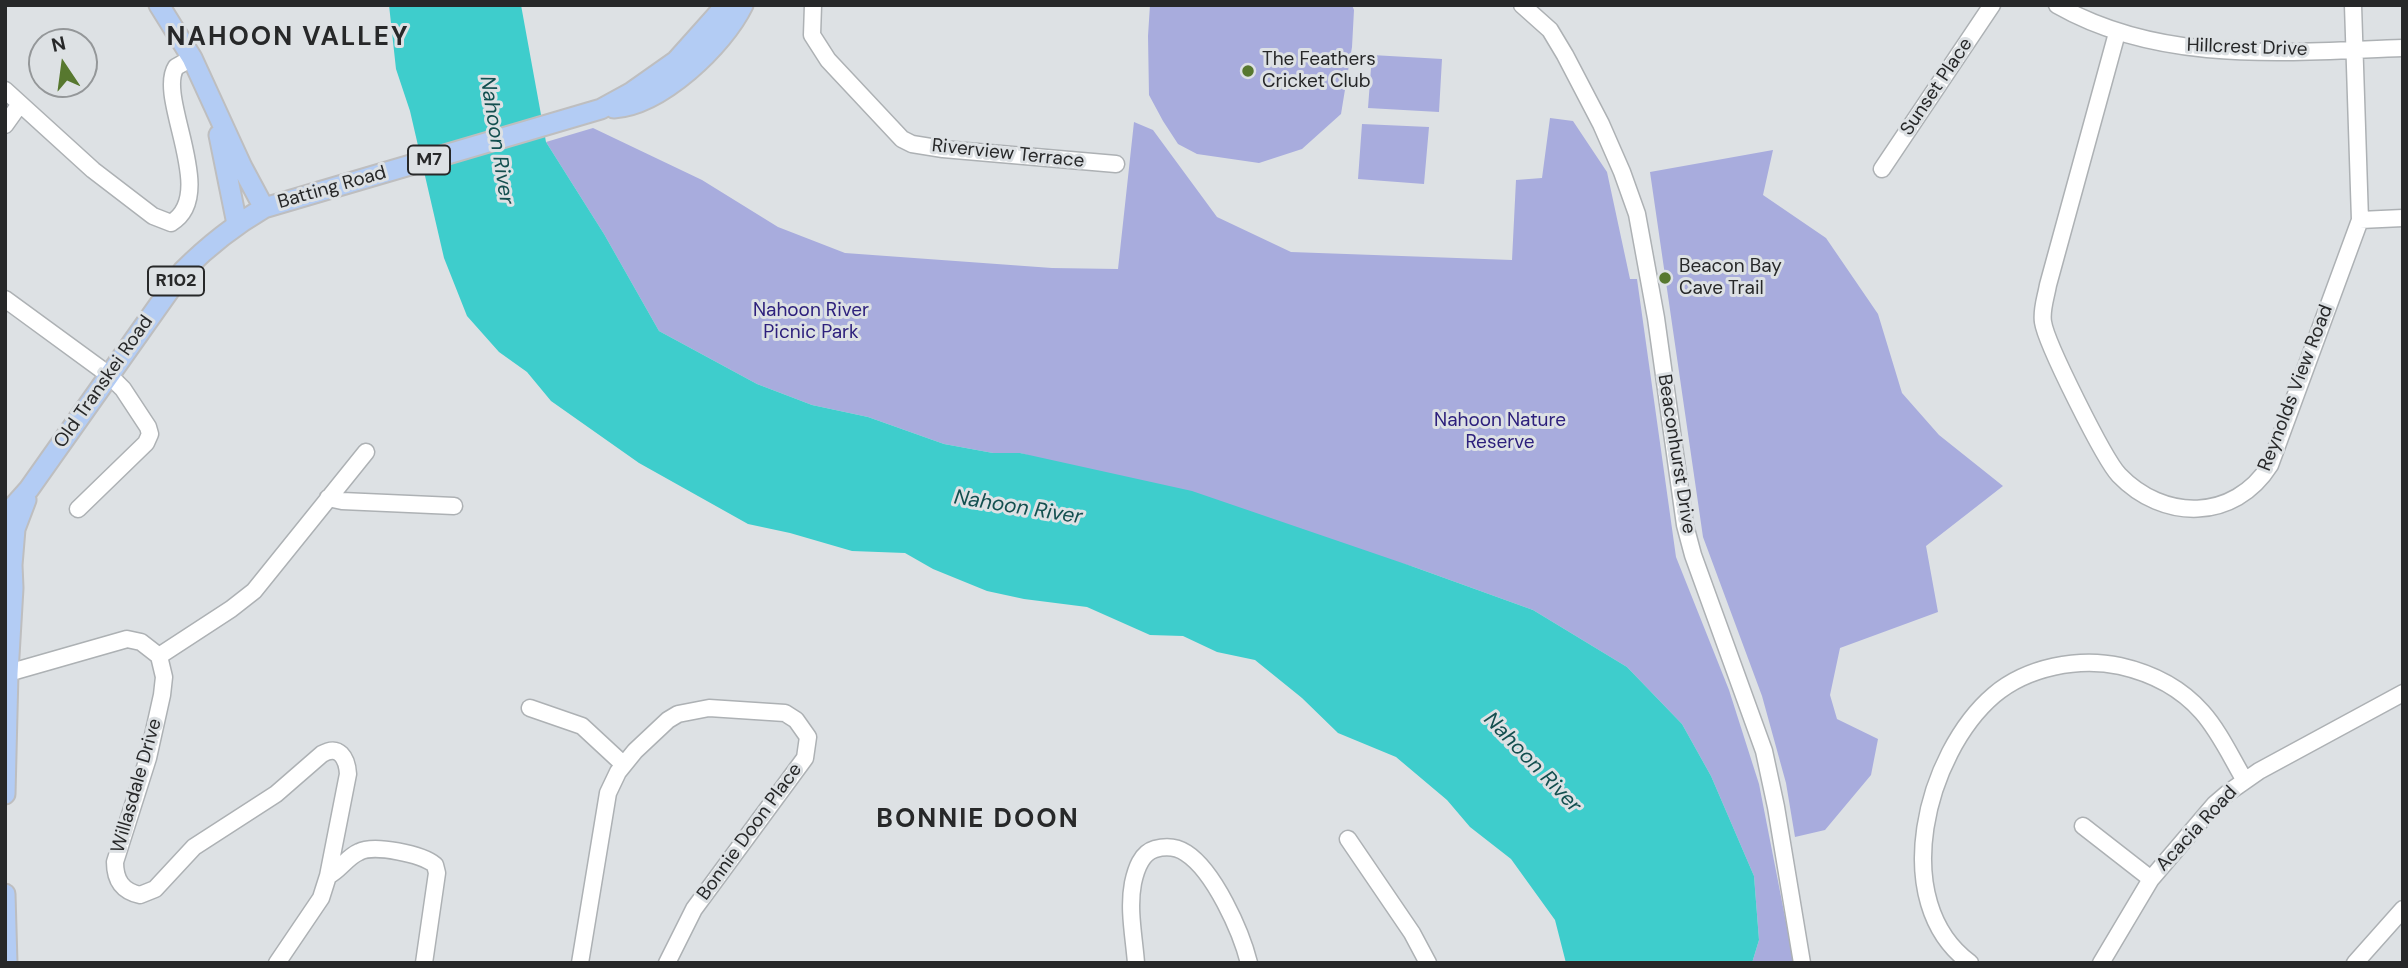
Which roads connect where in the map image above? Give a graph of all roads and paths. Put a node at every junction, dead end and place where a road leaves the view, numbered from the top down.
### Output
1 (159, 5) edge
2 (726, 5) edge
3 (743, 5) edge
4 (813, 5) edge
5 (1522, 5) edge
6 (1992, 5) edge
7 (2057, 5) edge
8 (2353, 5) edge
9 (2117, 33) junction
10 (2403, 48) edge
11 (2354, 50) junction
12 (192, 58) junction
13 (5, 90) edge
14 (213, 103) junction
15 (20, 104) junction
16 (601, 109) junction
17 (5, 125) edge
18 (1116, 164) dead end
19 (1882, 169) dead end
20 (292, 200) joint
21 (264, 208) junction
22 (2403, 218) edge
23 (2360, 220) junction
24 (237, 223) junction
25 (5, 299) edge
26 (109, 374) junction
27 (366, 452) dead end
28 (29, 489) junction
29 (328, 498) junction
30 (454, 506) dead end
31 (78, 509) dead end
32 (5, 516) edge
33 (9, 559) edge
34 (5, 594) edge
35 (11, 617) junction
36 (159, 656) junction
37 (8, 673) junction
38 (2403, 693) edge
39 (530, 708) dead end
40 (623, 764) junction
41 (2244, 779) junction
42 (5, 794) edge
43 (2083, 827) dead end
44 (1348, 839) dead end
45 (328, 876) junction
46 (2151, 879) junction
47 (5, 894) edge
48 (2403, 909) edge
49 (7, 963) edge
50 (277, 963) edge
51 (424, 963) edge
52 (580, 963) edge
53 (667, 963) edge
54 (1136, 963) edge
55 (1249, 963) edge
56 (1428, 963) edge
57 (1802, 963) edge
58 (1970, 963) edge
59 (2101, 963) edge
60 (2355, 963) edge

1 - 12 main road
2 - 16 main road, Batting Road / M7
3 - 16 main road, Batting Road / M7
4 - 18 street, Riverview Terrace
5 - 57 street, Beaconhurst Drive
6 - 19 street, Sunset Place
7 - 9 street, Hillcrest Drive
8 - 11 street, Reynolds View Road
9 - 11 street, Hillcrest Drive
9 - 23 street, Reynolds View Road
10 - 11 street, Hillcrest Drive
11 - 23 street, Reynolds View Road
12 - 14 main road
12 - 15 street
13 - 15 street
14 - 21 main road
14 - 24 main road
15 - 17 street
16 - 20 main road, Batting Road / M7
20 - 21 main road, Batting Road / R102
21 - 24 main road, Old Transkei Road / R102
22 - 23 street
24 - 26 main road, Old Transkei Road / R102
25 - 26 street
26 - 28 main road, Old Transkei Road / R102
26 - 31 street
27 - 29 street
28 - 32 main road, Old Transkei Road / R102
28 - 33 main road
29 - 30 street
29 - 36 street
33 - 35 main road
34 - 35 main road
35 - 37 main road
36 - 37 street
36 - 45 street, Willasdale Drive
37 - 42 main road
38 - 41 street, Acacia Road
39 - 40 street
40 - 52 street, Bonnie Doon Place
40 - 53 street, Bonnie Doon Place
41 - 46 street, Acacia Road
41 - 58 street
43 - 46 street
44 - 56 street
45 - 50 street
45 - 51 street
46 - 59 street, Acacia Road
47 - 49 main road
48 - 60 street
54 - 55 street

